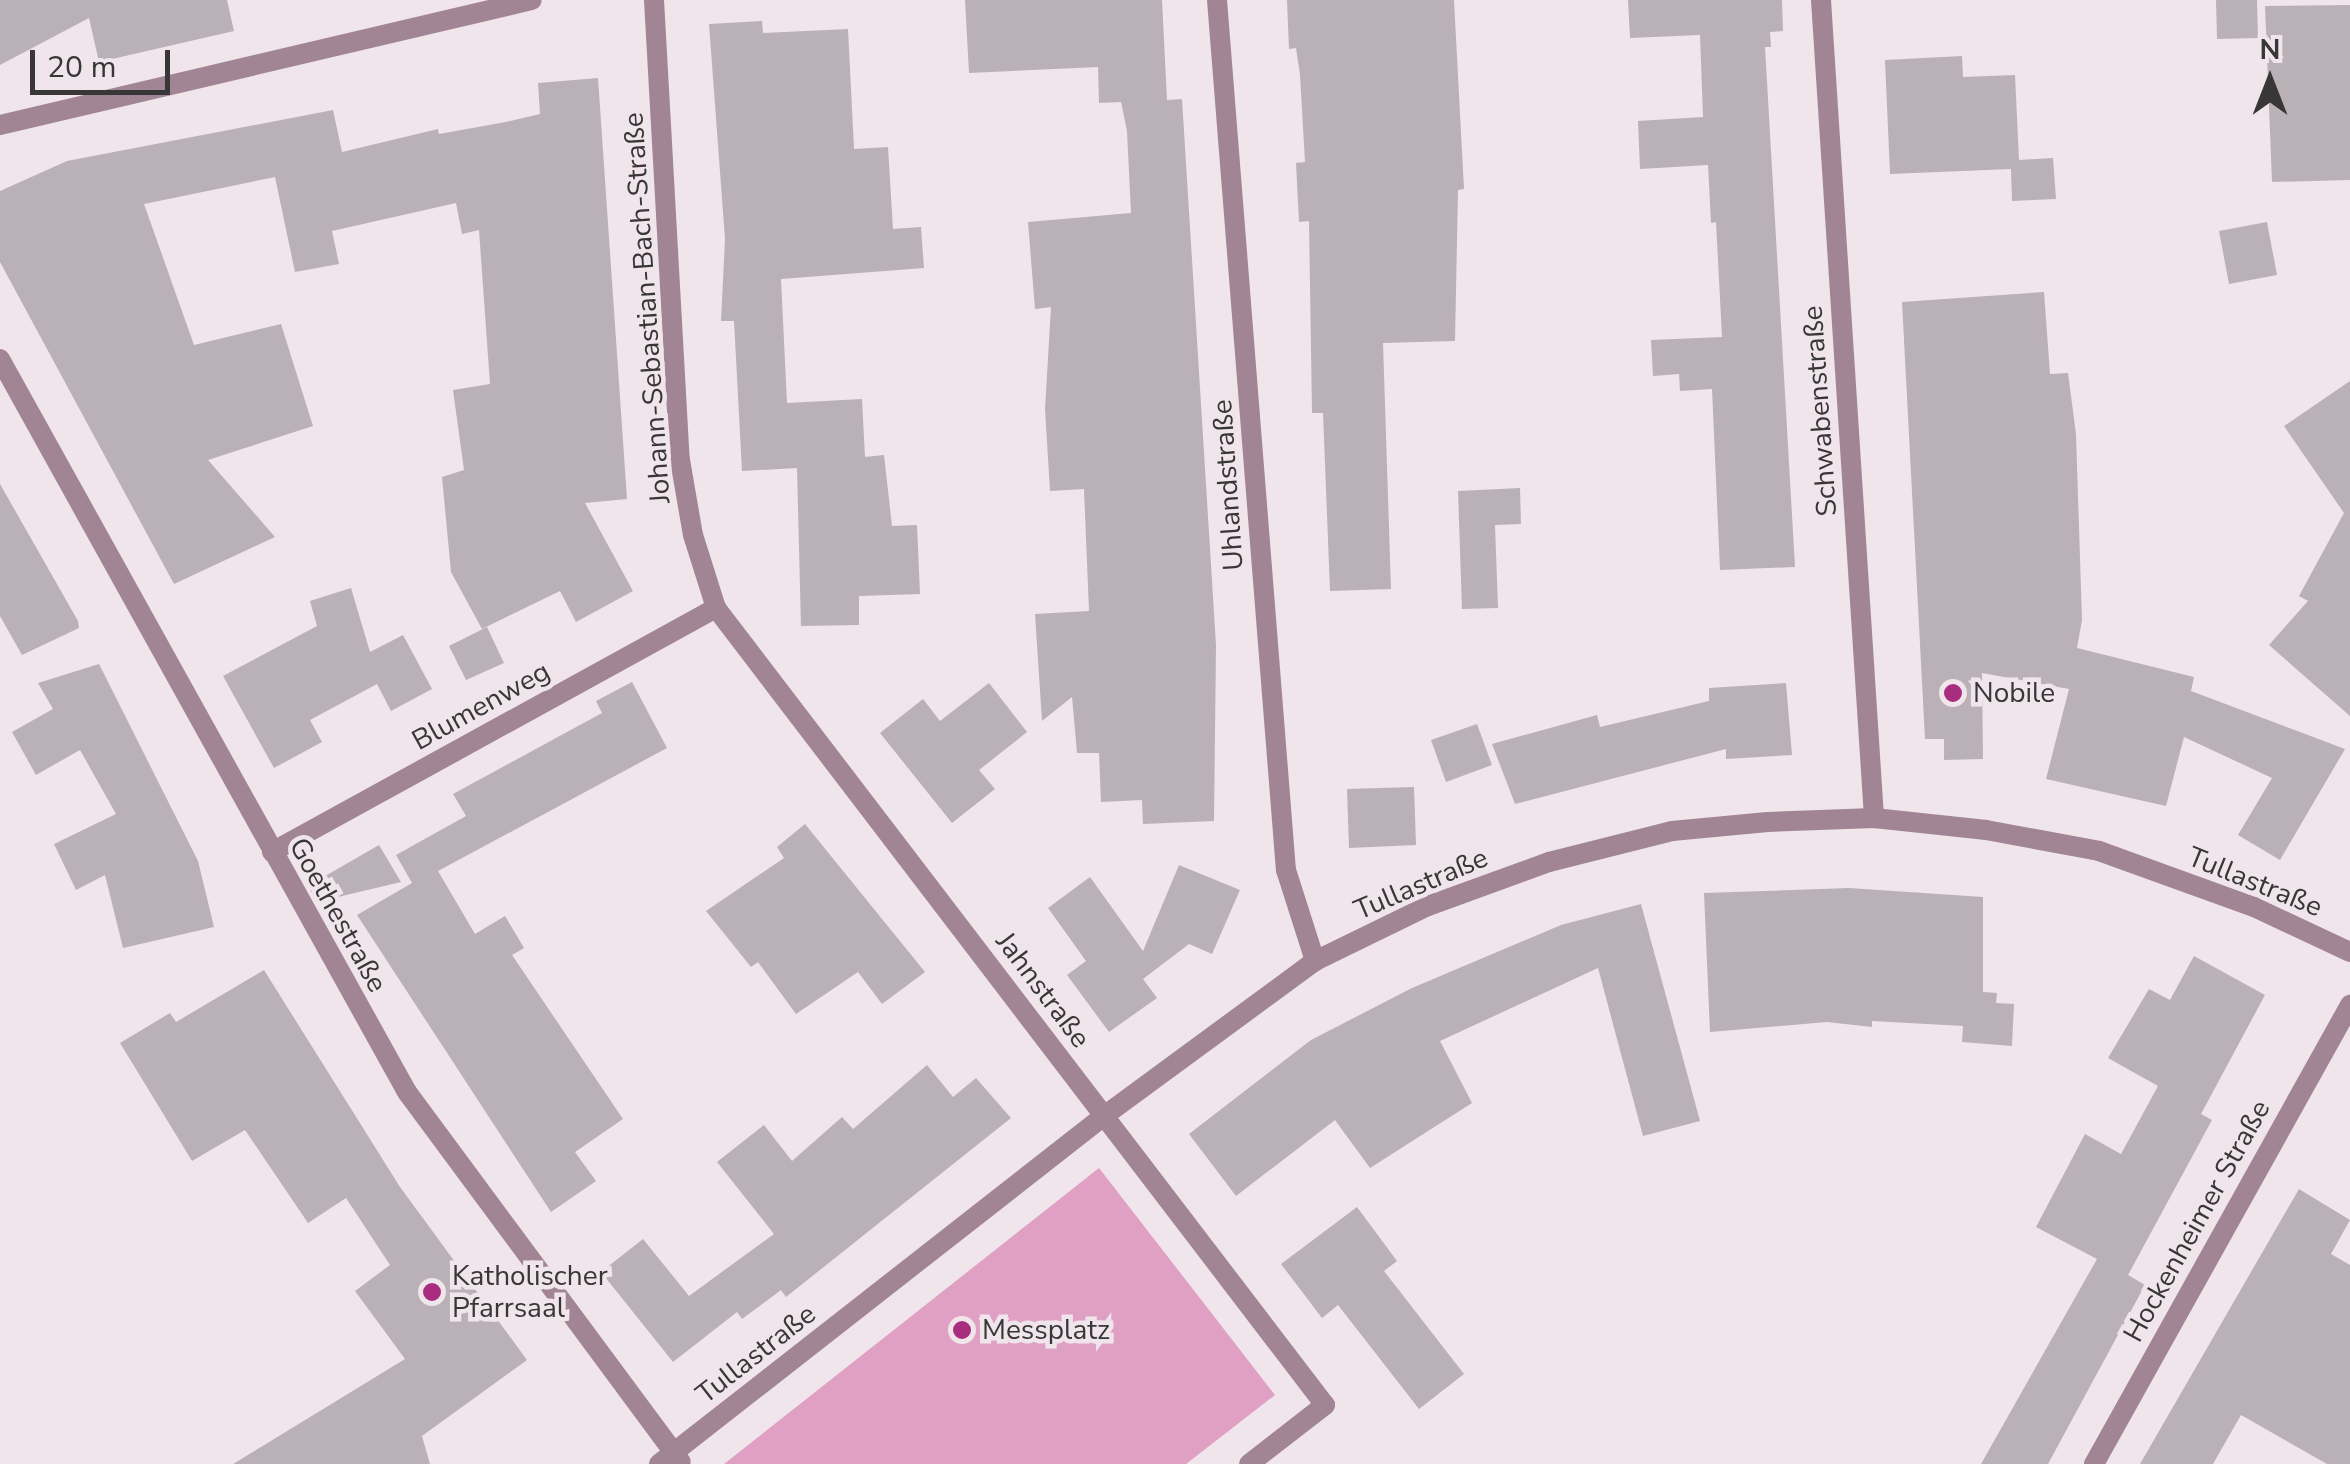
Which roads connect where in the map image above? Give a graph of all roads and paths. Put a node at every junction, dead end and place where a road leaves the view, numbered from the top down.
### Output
1 (532, 0) edge
2 (654, 0) edge
3 (1217, 0) edge
4 (1821, 0) edge
5 (0, 125) edge
6 (0, 358) edge
7 (716, 608) junction
8 (1874, 818) junction
9 (272, 852) junction
10 (2350, 952) edge
11 (1316, 961) junction
12 (2350, 1004) edge
13 (1104, 1116) junction
14 (671, 1460) edge
15 (1249, 1464) edge
16 (2094, 1464) edge

1 - 5 street
2 - 7 street, Johann-Sebastian-Bach-Straße
3 - 11 street, Uhlandstraße
4 - 8 street, Schwabenstraße
6 - 9 street, Goethestraße
7 - 9 street, Blumenweg
7 - 13 street, Jahnstraße
8 - 10 street, Tullastraße
8 - 11 street, Tullastraße
9 - 14 street, Goethestraße
11 - 13 street, Tullastraße
12 - 16 street, Hockenheimer Straße
13 - 14 street, Tullastraße
13 - 15 street, Jahnstraße

